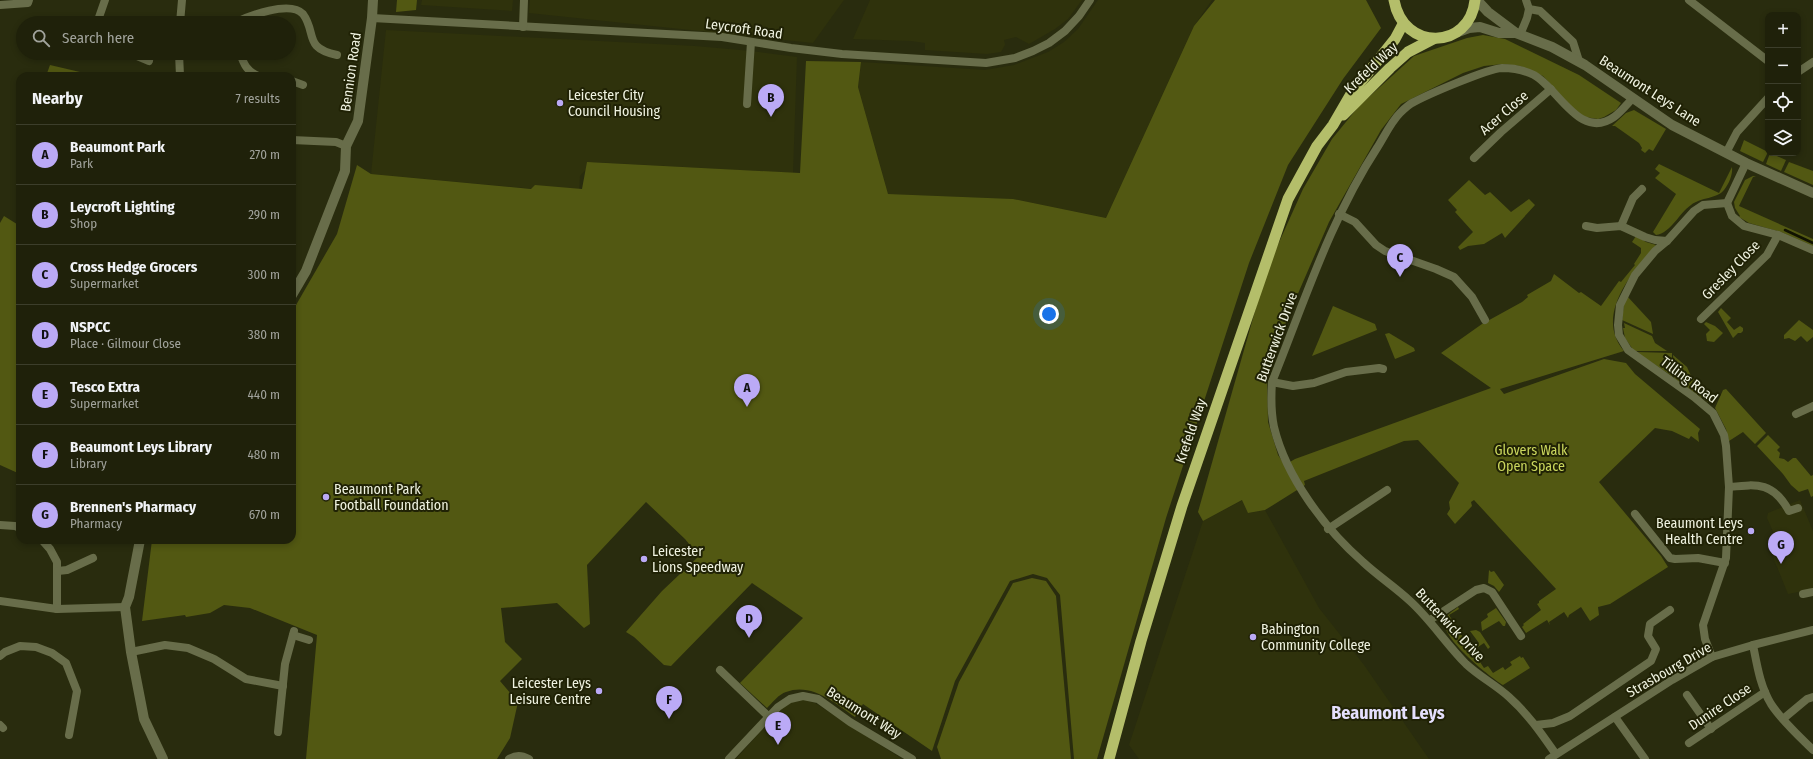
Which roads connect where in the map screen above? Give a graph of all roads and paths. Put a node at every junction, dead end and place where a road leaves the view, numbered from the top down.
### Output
1 (106, 0) edge
2 (182, 0) edge
3 (373, 0) edge
4 (524, 0) edge
5 (1090, 0) edge
6 (1389, 0) edge
7 (1476, 0) edge
8 (1526, 0) edge
9 (1689, 0) edge
10 (28, 2) edge
11 (296, 4) edge
12 (0, 5) edge
13 (1395, 5) edge
14 (1529, 9) junction
15 (100, 16) edge
16 (181, 16) edge
17 (251, 16) edge
18 (372, 18) junction
19 (1403, 24) junction
20 (523, 27) junction
21 (1458, 32) junction
22 (1518, 34) junction
23 (1433, 39) junction
24 (751, 42) junction
25 (337, 55) dead end
26 (1765, 59) edge
27 (179, 60) edge
28 (243, 60) edge
29 (1579, 61) junction
30 (1813, 62) edge
31 (1801, 70) edge
32 (180, 72) edge
33 (250, 72) edge
34 (296, 82) edge
35 (303, 85) dead end
36 (1551, 89) junction
37 (1633, 98) junction
38 (1765, 101) edge
39 (747, 104) dead end
40 (1333, 125) junction
41 (296, 140) edge
42 (346, 146) junction
43 (1726, 153) junction
44 (1474, 158) dead end
45 (1746, 163) junction
46 (1642, 190) dead end
47 (1813, 192) edge
48 (1727, 203) junction
49 (1339, 214) junction
50 (1586, 226) dead end
51 (1621, 226) junction
52 (1778, 235) junction
53 (1667, 241) junction
54 (1813, 250) edge
55 (296, 288) edge
56 (1485, 320) dead end
57 (1701, 320) dead end
58 (1383, 369) dead end
59 (1272, 382) junction
60 (1813, 406) edge
61 (1796, 414) dead end
62 (1729, 487) junction
63 (1387, 490) dead end
64 (1798, 508) dead end
65 (1636, 514) dead end
66 (0, 525) edge
67 (16, 527) edge
68 (1328, 529) junction
69 (46, 544) edge
70 (139, 544) edge
71 (93, 558) dead end
72 (1725, 563) junction
73 (58, 571) junction
74 (1813, 592) edge
75 (1804, 594) dead end
76 (0, 601) edge
77 (125, 607) junction
78 (57, 609) junction
79 (1670, 610) dead end
80 (1430, 620) junction
81 (1813, 630) edge
82 (1521, 636) dead end
83 (309, 640) dead end
84 (1753, 645) junction
85 (131, 652) junction
86 (0, 656) edge
87 (1712, 657) junction
88 (720, 670) dead end
89 (283, 686) junction
90 (1765, 692) junction
91 (1686, 694) dead end
92 (1813, 697) edge
93 (769, 717) junction
94 (1615, 717) junction
95 (1783, 719) junction
96 (1536, 725) junction
97 (1711, 728) junction
98 (278, 732) dead end
99 (69, 734) dead end
100 (1689, 744) dead end
101 (1813, 750) edge
102 (1555, 753) junction
103 (163, 759) edge
104 (509, 759) edge
105 (528, 759) edge
106 (729, 759) edge
107 (912, 759) edge
108 (1109, 759) edge
109 (1549, 759) edge
110 (1645, 759) edge

1 - 15 street
2 - 16 street
3 - 18 street, Bennion Road
4 - 20 street
5 - 24 street, Leycroft Road
6 - 13 street
7 - 21 highway
7 - 22 street, Beaumont Leys Lane
8 - 14 street
9 - 26 street
10 - 12 street
11 - 17 street
11 - 25 street
13 - 19 highway
14 - 22 street
14 - 29 street
18 - 20 street, Leycroft Road
18 - 42 street, Bennion Road
19 - 23 highway
19 - 40 highway, Krefeld Way
20 - 24 street, Leycroft Road
21 - 22 street, Beaumont Leys Lane
21 - 23 highway, Krefeld Way
22 - 29 street, Beaumont Leys Lane
23 - 40 highway, Krefeld Way
24 - 39 street
27 - 32 street
28 - 33 street
29 - 37 street, Beaumont Leys Lane
30 - 31 street
34 - 35 street
36 - 37 street, Butterwick Drive
36 - 44 street, Acer Close
36 - 49 street, Butterwick Drive
37 - 43 street, Beaumont Leys Lane
38 - 43 street
40 - 108 highway, Krefeld Way
41 - 42 street
42 - 55 street
43 - 45 street, Beaumont Leys Lane
45 - 47 street, Beaumont Leys Lane
45 - 48 street
46 - 51 street
48 - 52 street
48 - 53 street, Tilling Road
49 - 56 street
49 - 59 street, Butterwick Drive
50 - 51 street
51 - 53 street
52 - 54 street
52 - 57 street, Gresley Close
53 - 62 street, Tilling Road
58 - 59 street
59 - 68 street, Butterwick Drive
60 - 61 street
62 - 64 street
62 - 72 street, Tilling Road
63 - 68 street
65 - 72 street
66 - 67 street
68 - 80 street, Butterwick Drive
69 - 73 street
70 - 77 street
71 - 73 street
72 - 87 street, Tilling Road
73 - 78 street
74 - 75 street
76 - 78 street
77 - 78 street
77 - 85 street
79 - 96 street
80 - 82 street
80 - 96 street, Butterwick Drive
81 - 84 street, Strasbourg Drive
83 - 89 street
84 - 87 street, Strasbourg Drive
84 - 90 street
85 - 89 street
85 - 103 street
86 - 99 street
87 - 94 street, Strasbourg Drive
88 - 93 street
89 - 98 street
90 - 95 street
90 - 97 street, Dunire Close
91 - 97 street
92 - 95 street
93 - 106 street, Beaumont Way
93 - 107 street, Beaumont Way
94 - 102 street, Strasbourg Drive
94 - 110 street
95 - 101 street
96 - 102 street, Butterwick Drive
97 - 100 street, Dunire Close
102 - 109 street, Strasbourg Drive
104 - 105 street

